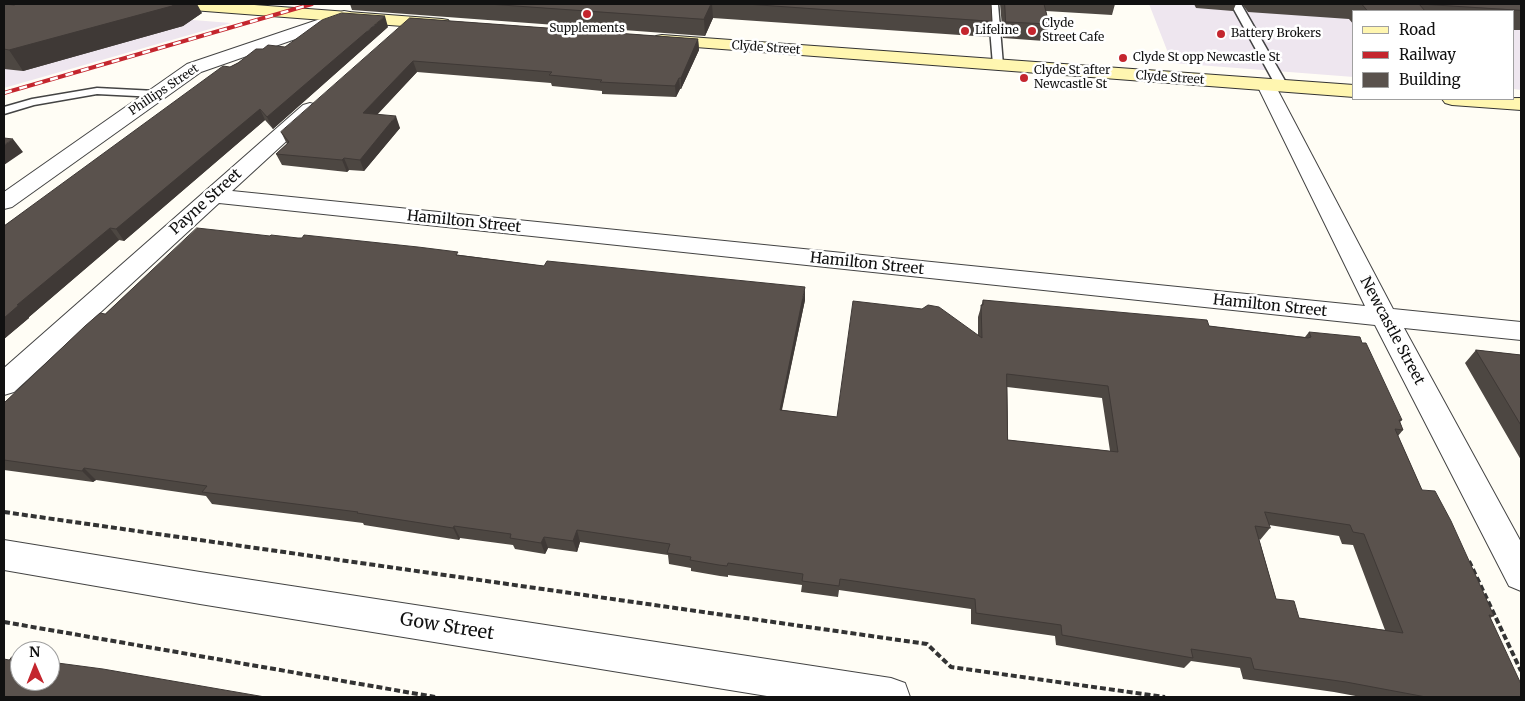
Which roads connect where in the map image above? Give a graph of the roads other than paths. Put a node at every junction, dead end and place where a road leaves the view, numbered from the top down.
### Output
1 (179, 4) edge
2 (993, 4) edge
3 (1236, 4) edge
4 (344, 16) junction
5 (408, 21) junction
6 (457, 25) edge
7 (644, 39) edge
8 (386, 40) edge
9 (998, 65) junction
10 (1274, 86) junction
11 (328, 92) edge
12 (1352, 92) edge
13 (156, 94) junction
14 (1466, 100) edge
15 (1521, 104) edge
16 (4, 111) edge
17 (213, 196) junction
18 (4, 202) edge
19 (1385, 318) junction
20 (1521, 331) edge
21 (4, 384) edge
22 (4, 555) edge
23 (1521, 575) edge
24 (891, 697) edge

1 - 4 street
2 - 9 lane
3 - 10 lane
4 - 5 street
4 - 13 street, Phillips Street
5 - 6 street
5 - 8 street
7 - 9 street, Clyde Street
9 - 10 street, Clyde Street
10 - 12 street, Clyde Street
10 - 19 street, Newcastle Street
11 - 17 street, Payne Street
13 - 16 lane
13 - 18 street, Phillips Street
14 - 15 street
17 - 19 street, Hamilton Street
17 - 21 street, Payne Street
19 - 20 street, Hamilton Street
19 - 23 street, Newcastle Street
22 - 24 street, Gow Street

